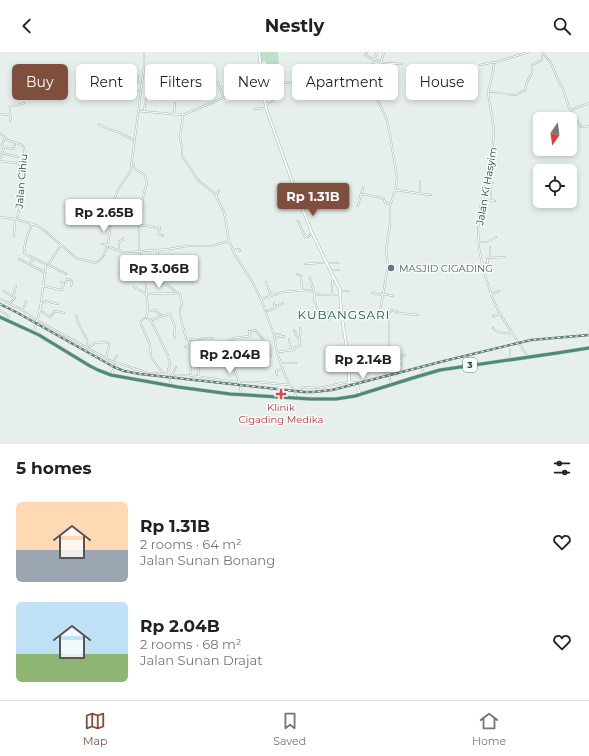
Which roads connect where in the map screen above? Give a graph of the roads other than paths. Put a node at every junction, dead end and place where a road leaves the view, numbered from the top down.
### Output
1 (144, 52) edge
2 (259, 52) edge
3 (377, 52) edge
4 (384, 52) edge
5 (529, 52) edge
6 (542, 52) edge
7 (365, 55) dead end
8 (374, 59) junction
9 (381, 62) junction
10 (496, 62) junction
11 (260, 64) edge
12 (373, 64) edge
13 (402, 64) dead end
14 (480, 65) dead end
15 (137, 76) edge
16 (218, 82) dead end
17 (142, 83) junction
18 (137, 91) edge
19 (140, 91) junction
20 (488, 92) junction
21 (223, 98) joint
22 (146, 100) edge
23 (264, 100) edge
24 (377, 100) edge
25 (273, 101) dead end
26 (24, 103) dead end
27 (175, 103) dead end
28 (589, 104) edge
29 (265, 105) junction
30 (266, 108) junction
31 (254, 109) dead end
32 (138, 111) junction
33 (570, 111) junction
34 (144, 112) junction
35 (0, 114) edge
36 (10, 114) junction
37 (174, 115) junction
38 (182, 116) junction
39 (10, 122) dead end
40 (99, 124) dead end
41 (589, 126) edge
42 (0, 133) edge
43 (5, 138) junction
44 (135, 140) junction
45 (15, 144) junction
46 (0, 146) edge
47 (4, 147) junction
48 (2, 153) junction
49 (18, 157) dead end
50 (0, 158) edge
51 (0, 161) edge
52 (131, 163) junction
53 (23, 164) junction
54 (420, 182) dead end
55 (486, 182) junction
56 (493, 183) dead end
57 (363, 188) dead end
58 (491, 188) dead end
59 (219, 190) dead end
60 (395, 190) junction
61 (361, 194) junction
62 (420, 194) junction
63 (431, 195) dead end
64 (216, 198) junction
65 (483, 199) junction
66 (491, 200) junction
67 (495, 201) dead end
68 (391, 204) junction
69 (358, 206) dead end
70 (141, 216) junction
71 (0, 217) edge
72 (16, 219) junction
73 (133, 219) dead end
74 (112, 221) junction
75 (298, 221) dead end
76 (33, 224) junction
77 (140, 225) junction
78 (101, 227) dead end
79 (312, 233) junction
80 (14, 236) dead end
81 (163, 236) dead end
82 (496, 237) dead end
83 (123, 238) dead end
84 (229, 241) junction
85 (479, 242) junction
86 (62, 244) junction
87 (102, 244) dead end
88 (108, 246) junction
89 (490, 247) dead end
90 (232, 249) junction
91 (119, 250) junction
92 (158, 250) junction
93 (139, 252) junction
94 (240, 252) dead end
95 (505, 257) dead end
96 (34, 258) junction
97 (490, 258) junction
98 (18, 259) dead end
99 (157, 259) dead end
100 (327, 263) junction
101 (338, 263) dead end
102 (30, 264) junction
103 (47, 264) junction
104 (305, 264) dead end
105 (482, 264) junction
106 (330, 269) junction
107 (339, 270) dead end
108 (164, 271) dead end
109 (45, 272) junction
110 (66, 274) dead end
111 (297, 274) dead end
112 (145, 275) junction
113 (333, 276) junction
114 (310, 278) dead end
115 (162, 280) junction
116 (61, 282) dead end
117 (266, 282) dead end
118 (64, 284) junction
119 (16, 286) dead end
120 (42, 286) junction
121 (71, 286) dead end
122 (134, 287) dead end
123 (302, 290) junction
124 (4, 291) dead end
125 (340, 291) junction
126 (348, 291) dead end
127 (499, 291) dead end
128 (177, 292) junction
129 (315, 292) junction
130 (146, 294) junction
131 (372, 294) dead end
132 (490, 294) junction
133 (332, 295) junction
134 (340, 295) junction
135 (383, 295) junction
136 (13, 296) junction
137 (272, 296) junction
138 (393, 296) dead end
139 (0, 299) edge
140 (261, 299) junction
141 (26, 302) dead end
142 (274, 303) dead end
143 (284, 303) dead end
144 (10, 304) junction
145 (40, 304) junction
146 (58, 304) dead end
147 (275, 308) junction
148 (0, 310) edge
149 (22, 310) junction
150 (40, 310) junction
151 (148, 311) junction
152 (266, 311) junction
153 (64, 313) dead end
154 (500, 314) junction
155 (418, 315) dead end
156 (76, 316) dead end
157 (162, 316) junction
158 (387, 316) junction
159 (493, 316) dead end
160 (0, 317) edge
161 (146, 317) junction
162 (7, 320) junction
163 (36, 320) junction
164 (151, 320) junction
165 (330, 320) dead end
166 (300, 328) dead end
167 (493, 328) dead end
168 (294, 330) dead end
169 (34, 332) junction
170 (513, 333) junction
171 (274, 334) junction
172 (281, 336) junction
173 (284, 337) dead end
174 (175, 338) dead end
175 (213, 338) dead end
176 (275, 338) junction
177 (299, 338) junction
178 (188, 339) junction
179 (289, 339) dead end
180 (198, 340) junction
181 (185, 347) dead end
182 (88, 348) junction
183 (195, 348) dead end
184 (203, 348) junction
185 (589, 348) edge
186 (207, 349) junction
187 (291, 350) junction
188 (510, 350) dead end
189 (277, 352) junction
190 (390, 354) junction
191 (228, 355) junction
192 (395, 355) junction
193 (405, 355) dead end
194 (117, 356) dead end
195 (271, 356) dead end
196 (207, 357) dead end
197 (528, 357) junction
198 (106, 359) junction
199 (400, 359) dead end
200 (510, 360) junction
201 (366, 361) dead end
202 (202, 362) dead end
203 (114, 363) junction
204 (281, 363) junction
205 (296, 363) dead end
206 (342, 363) dead end
207 (349, 363) junction
208 (393, 363) junction
209 (401, 364) dead end
210 (176, 367) dead end
211 (282, 368) junction
212 (422, 368) dead end
213 (162, 373) junction
214 (169, 374) junction
215 (389, 374) junction
216 (112, 375) junction
217 (172, 375) junction
218 (190, 375) junction
219 (277, 375) dead end
220 (424, 375) junction
221 (198, 377) junction
222 (239, 382) junction
223 (349, 382) junction
224 (391, 384) junction
225 (171, 385) junction
226 (290, 385) junction
227 (294, 390) junction
228 (360, 394) junction
229 (241, 395) junction
230 (296, 398) junction

1 - 17 street
2 - 11 street
3 - 8 street
4 - 9 street
5 - 10 street
6 - 20 street
6 - 33 street
7 - 8 street
8 - 9 street
8 - 12 street
9 - 13 street
10 - 14 street
10 - 20 street, Jalan Ki Hasyim
15 - 17 street
16 - 21 street
17 - 19 street
18 - 19 street
19 - 32 street
20 - 55 street, Jalan Ki Hasyim
21 - 38 street
22 - 34 street
23 - 29 street
24 - 60 street
25 - 29 street
26 - 36 street
27 - 37 street
28 - 33 street
29 - 30 street
30 - 31 street
30 - 79 street
32 - 34 street
32 - 44 street
33 - 41 street
34 - 37 street
35 - 36 street
36 - 39 street
37 - 38 street
38 - 64 street
40 - 44 street
42 - 43 street, Jalan Cihiu
43 - 45 street, Jalan Cihiu
43 - 46 street
44 - 52 street
45 - 47 street
45 - 53 street, Jalan Cihiu
46 - 47 street
47 - 48 street
48 - 49 street
48 - 50 street
51 - 53 street
52 - 70 street
52 - 74 street
53 - 72 street, Jalan Cihiu
54 - 62 street
55 - 56 street
55 - 65 street, Jalan Ki Hasyim
57 - 61 street
58 - 66 street
59 - 64 street
60 - 62 street
60 - 68 street
61 - 68 street
61 - 69 street
62 - 63 street
64 - 84 street
65 - 66 street
65 - 85 street, Jalan Ki Hasyim
66 - 67 street
68 - 135 street
70 - 73 street
70 - 77 street
71 - 72 street
72 - 76 street
72 - 80 street, Jalan Cihiu
74 - 78 street
74 - 88 street
75 - 79 street
76 - 86 street
76 - 96 street
77 - 81 street
77 - 93 street
79 - 100 street
82 - 85 street
83 - 91 street
84 - 90 street
84 - 92 street
85 - 105 street, Jalan Ki Hasyim
86 - 88 street
86 - 103 street
87 - 88 street
88 - 91 street
89 - 97 street
90 - 94 street
90 - 140 street
91 - 93 street
92 - 93 street
92 - 99 street
93 - 112 street
95 - 97 street
96 - 102 street
96 - 103 street
97 - 105 street
98 - 102 street
100 - 101 street
100 - 104 street
100 - 106 street
102 - 109 street
103 - 109 street
103 - 110 street
105 - 132 street, Jalan Ki Hasyim
106 - 107 street
106 - 113 street
108 - 115 street
109 - 120 street
111 - 123 street
112 - 115 street
112 - 130 street
113 - 125 street
113 - 133 street
114 - 129 street
115 - 128 street
116 - 118 street
117 - 137 street
118 - 120 street
118 - 121 street
119 - 136 street
120 - 145 street
122 - 130 street
123 - 129 street
123 - 137 street
124 - 136 street
125 - 126 street
125 - 134 street
127 - 132 street
128 - 130 street
128 - 178 street
129 - 133 street
129 - 165 street
130 - 151 street
131 - 135 street
132 - 154 street, Jalan Ki Hasyim
133 - 134 street
134 - 207 street
135 - 138 street
135 - 158 street
136 - 144 street
137 - 140 street
139 - 144 street
140 - 152 street
141 - 149 street
142 - 147 street
143 - 147 street
144 - 149 street
145 - 146 street
145 - 150 street
147 - 152 street
148 - 162 street
149 - 163 street
150 - 153 street
150 - 163 street
151 - 157 street
151 - 161 street
152 - 171 street
154 - 159 street
154 - 170 street, Jalan Ki Hasyim
155 - 158 street
156 - 182 street
157 - 164 street
157 - 174 street
158 - 190 street
160 - 162 highway, 3
161 - 164 street
161 - 213 street
162 - 169 highway, 3
163 - 169 street
163 - 182 street
164 - 214 street
166 - 177 street
167 - 170 street
168 - 177 street
169 - 216 highway, 3
170 - 197 street, Jalan Ki Hasyim
171 - 172 street
171 - 176 street
172 - 173 street
172 - 176 street
175 - 180 street
176 - 189 street
177 - 187 street
178 - 180 street
178 - 181 street
179 - 187 street
180 - 184 street
182 - 198 street
182 - 198 street
183 - 184 street
184 - 186 street
184 - 218 street
185 - 197 highway, 3
186 - 191 street
186 - 196 street
187 - 189 street
188 - 200 street
189 - 204 street
190 - 192 street
190 - 208 street
191 - 195 street
191 - 222 street
192 - 193 street
192 - 199 street
194 - 203 street
197 - 200 highway, 3
198 - 203 street
200 - 220 highway, 3
201 - 215 street
202 - 221 street
203 - 213 street
203 - 216 street
204 - 205 street
204 - 211 street
206 - 207 street
207 - 223 street
208 - 209 street
208 - 215 street
210 - 217 street
211 - 219 street
211 - 226 street
212 - 220 street
213 - 214 street
214 - 217 street
214 - 225 street
215 - 224 street
216 - 225 highway, 3
217 - 218 street
218 - 221 street
220 - 224 highway, 3
221 - 222 street
222 - 226 street
222 - 229 street
223 - 227 street
223 - 228 street
224 - 228 highway, 3
225 - 229 highway, 3
226 - 227 street
227 - 230 street
228 - 230 highway, 3
229 - 230 highway, 3

